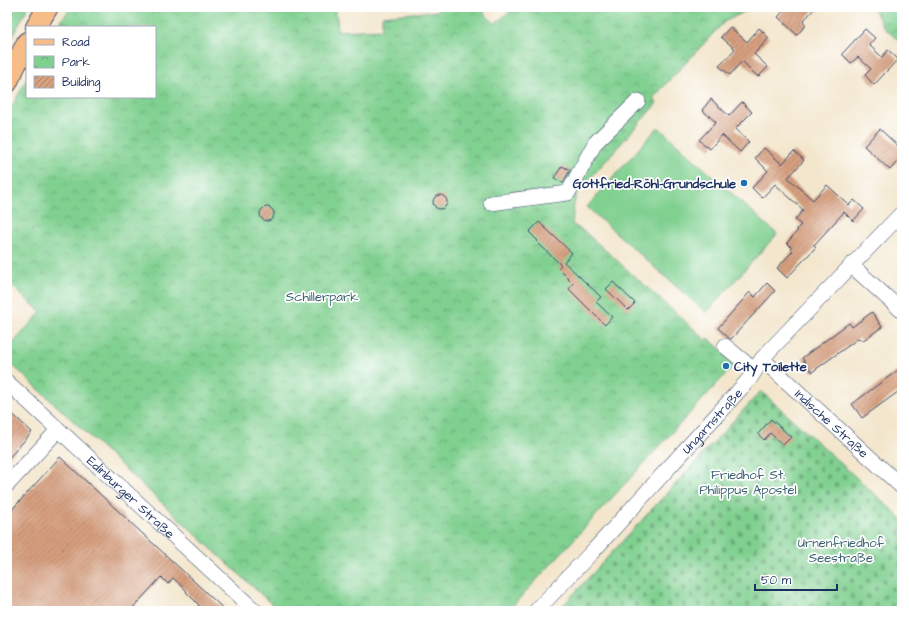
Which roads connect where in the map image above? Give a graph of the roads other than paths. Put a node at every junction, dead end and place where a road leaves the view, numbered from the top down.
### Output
1 (48, 7) edge
2 (37, 26) edge
3 (26, 44) edge
4 (7, 83) edge
5 (638, 101) dead end
6 (491, 203) dead end
7 (902, 213) edge
8 (851, 265) junction
9 (902, 311) edge
10 (725, 346) dead end
11 (758, 364) junction
12 (7, 382) edge
13 (58, 430) junction
14 (7, 485) edge
15 (902, 487) edge
16 (255, 611) edge
17 (536, 611) edge

1 - 2 main road
3 - 4 main road
5 - 6 street
7 - 8 street, Ungarnstraße
8 - 9 street
8 - 11 street, Ungarnstraße
10 - 11 street, Indische Straße
11 - 15 street, Indische Straße
11 - 17 street, Ungarnstraße
12 - 13 street, Edinburger Straße
13 - 14 street
13 - 16 street, Edinburger Straße

